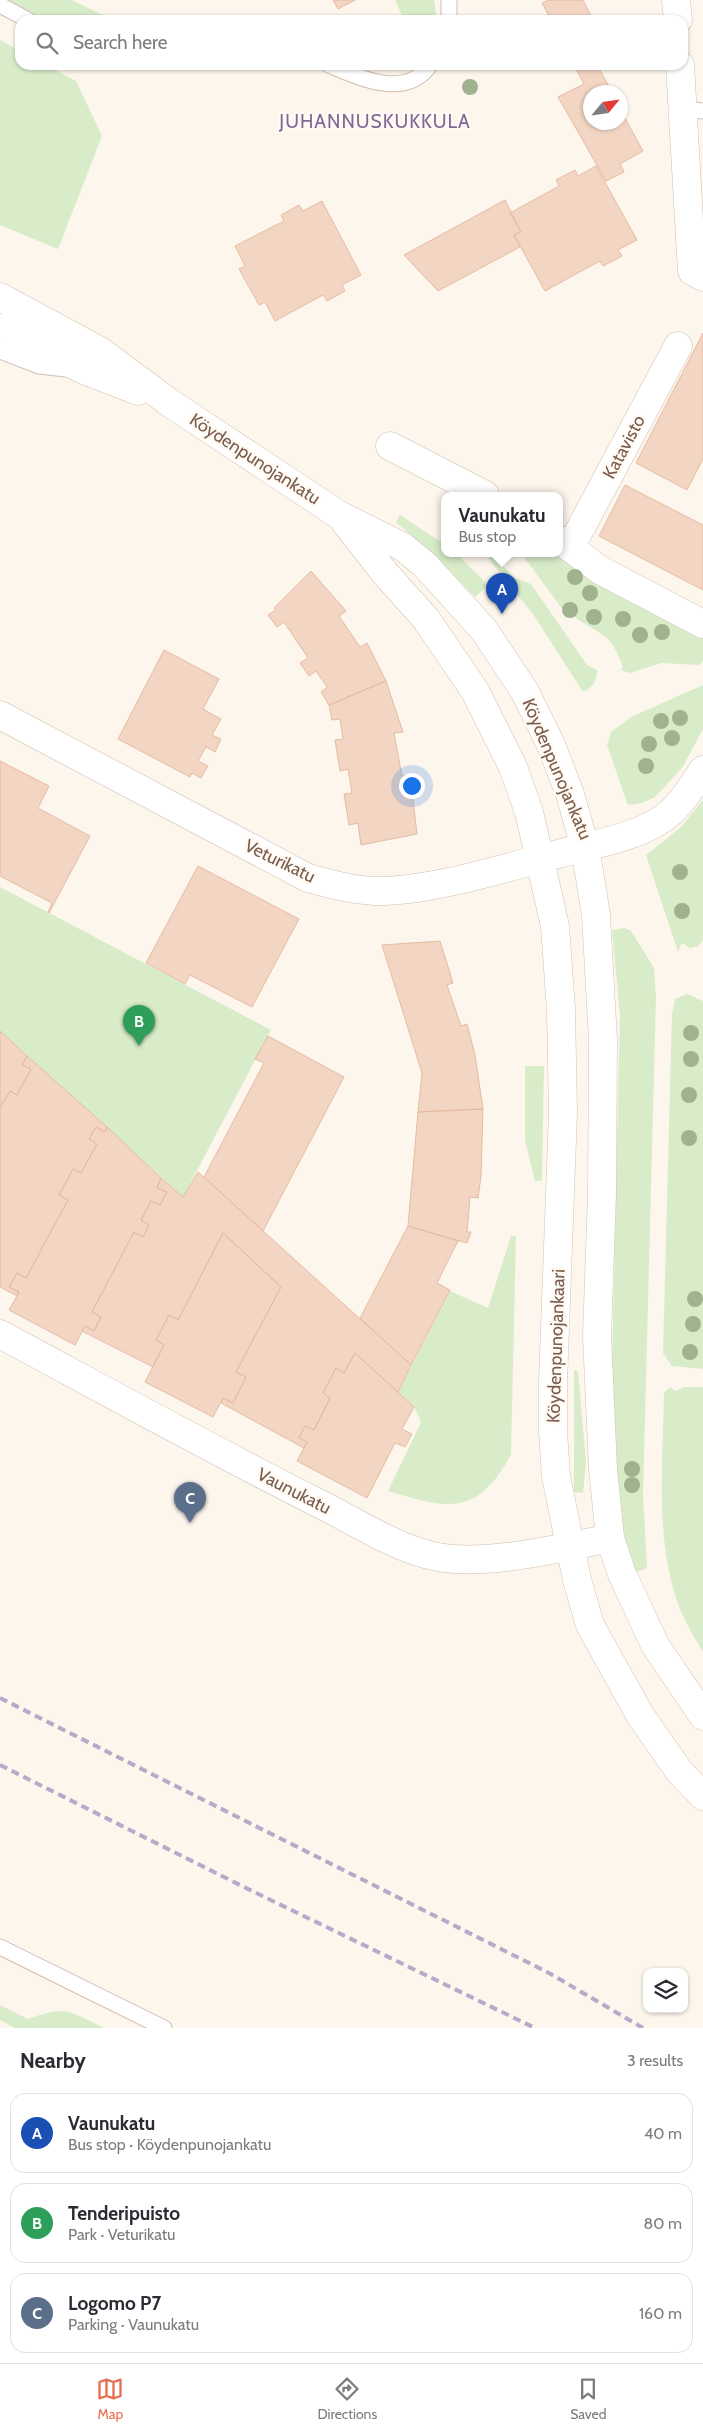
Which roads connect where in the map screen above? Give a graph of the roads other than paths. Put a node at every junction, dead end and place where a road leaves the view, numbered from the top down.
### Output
1 (449, 0) edge
2 (676, 0) edge
3 (0, 5) edge
4 (19, 15) edge
5 (449, 15) edge
6 (678, 15) edge
7 (344, 70) edge
8 (427, 70) edge
9 (681, 70) edge
10 (693, 110) edge
11 (697, 274) edge
12 (0, 297) edge
13 (0, 328) edge
14 (678, 346) dead end
15 (0, 351) edge
16 (84, 370) junction
17 (170, 403) junction
18 (390, 446) dead end
19 (479, 492) edge
20 (339, 515) junction
21 (565, 544) edge
22 (703, 624) edge
23 (0, 715) edge
24 (703, 770) edge
25 (585, 847) junction
26 (539, 859) junction
27 (0, 1334) edge
28 (610, 1538) junction
29 (570, 1546) junction
30 (703, 1716) edge
31 (703, 1796) edge
32 (0, 1946) edge
33 (164, 2028) edge

1 - 5 lane
2 - 6 main road
3 - 4 lane
7 - 8 lane
9 - 10 main road
10 - 11 main road
12 - 17 main road, Köydenpunojankatu
13 - 16 main road, Köydenpunojankatu
14 - 21 main road, Katavisto
15 - 16 lane
16 - 17 main road, Köydenpunojankatu
17 - 20 main road, Köydenpunojankatu
18 - 19 main road
20 - 25 main road, Köydenpunojankatu
20 - 26 main road, Köydenpunojankatu
21 - 22 main road
23 - 26 main road, Veturikatu
24 - 25 main road, Köydenpunojankatu
25 - 26 main road, Veturikatu
25 - 28 main road
26 - 29 main road, Köydenpunojankaari
27 - 29 main road, Vaunukatu
28 - 29 main road, Vaunukatu
28 - 30 main road
29 - 31 main road, Köydenpunojankaari
32 - 33 lane

